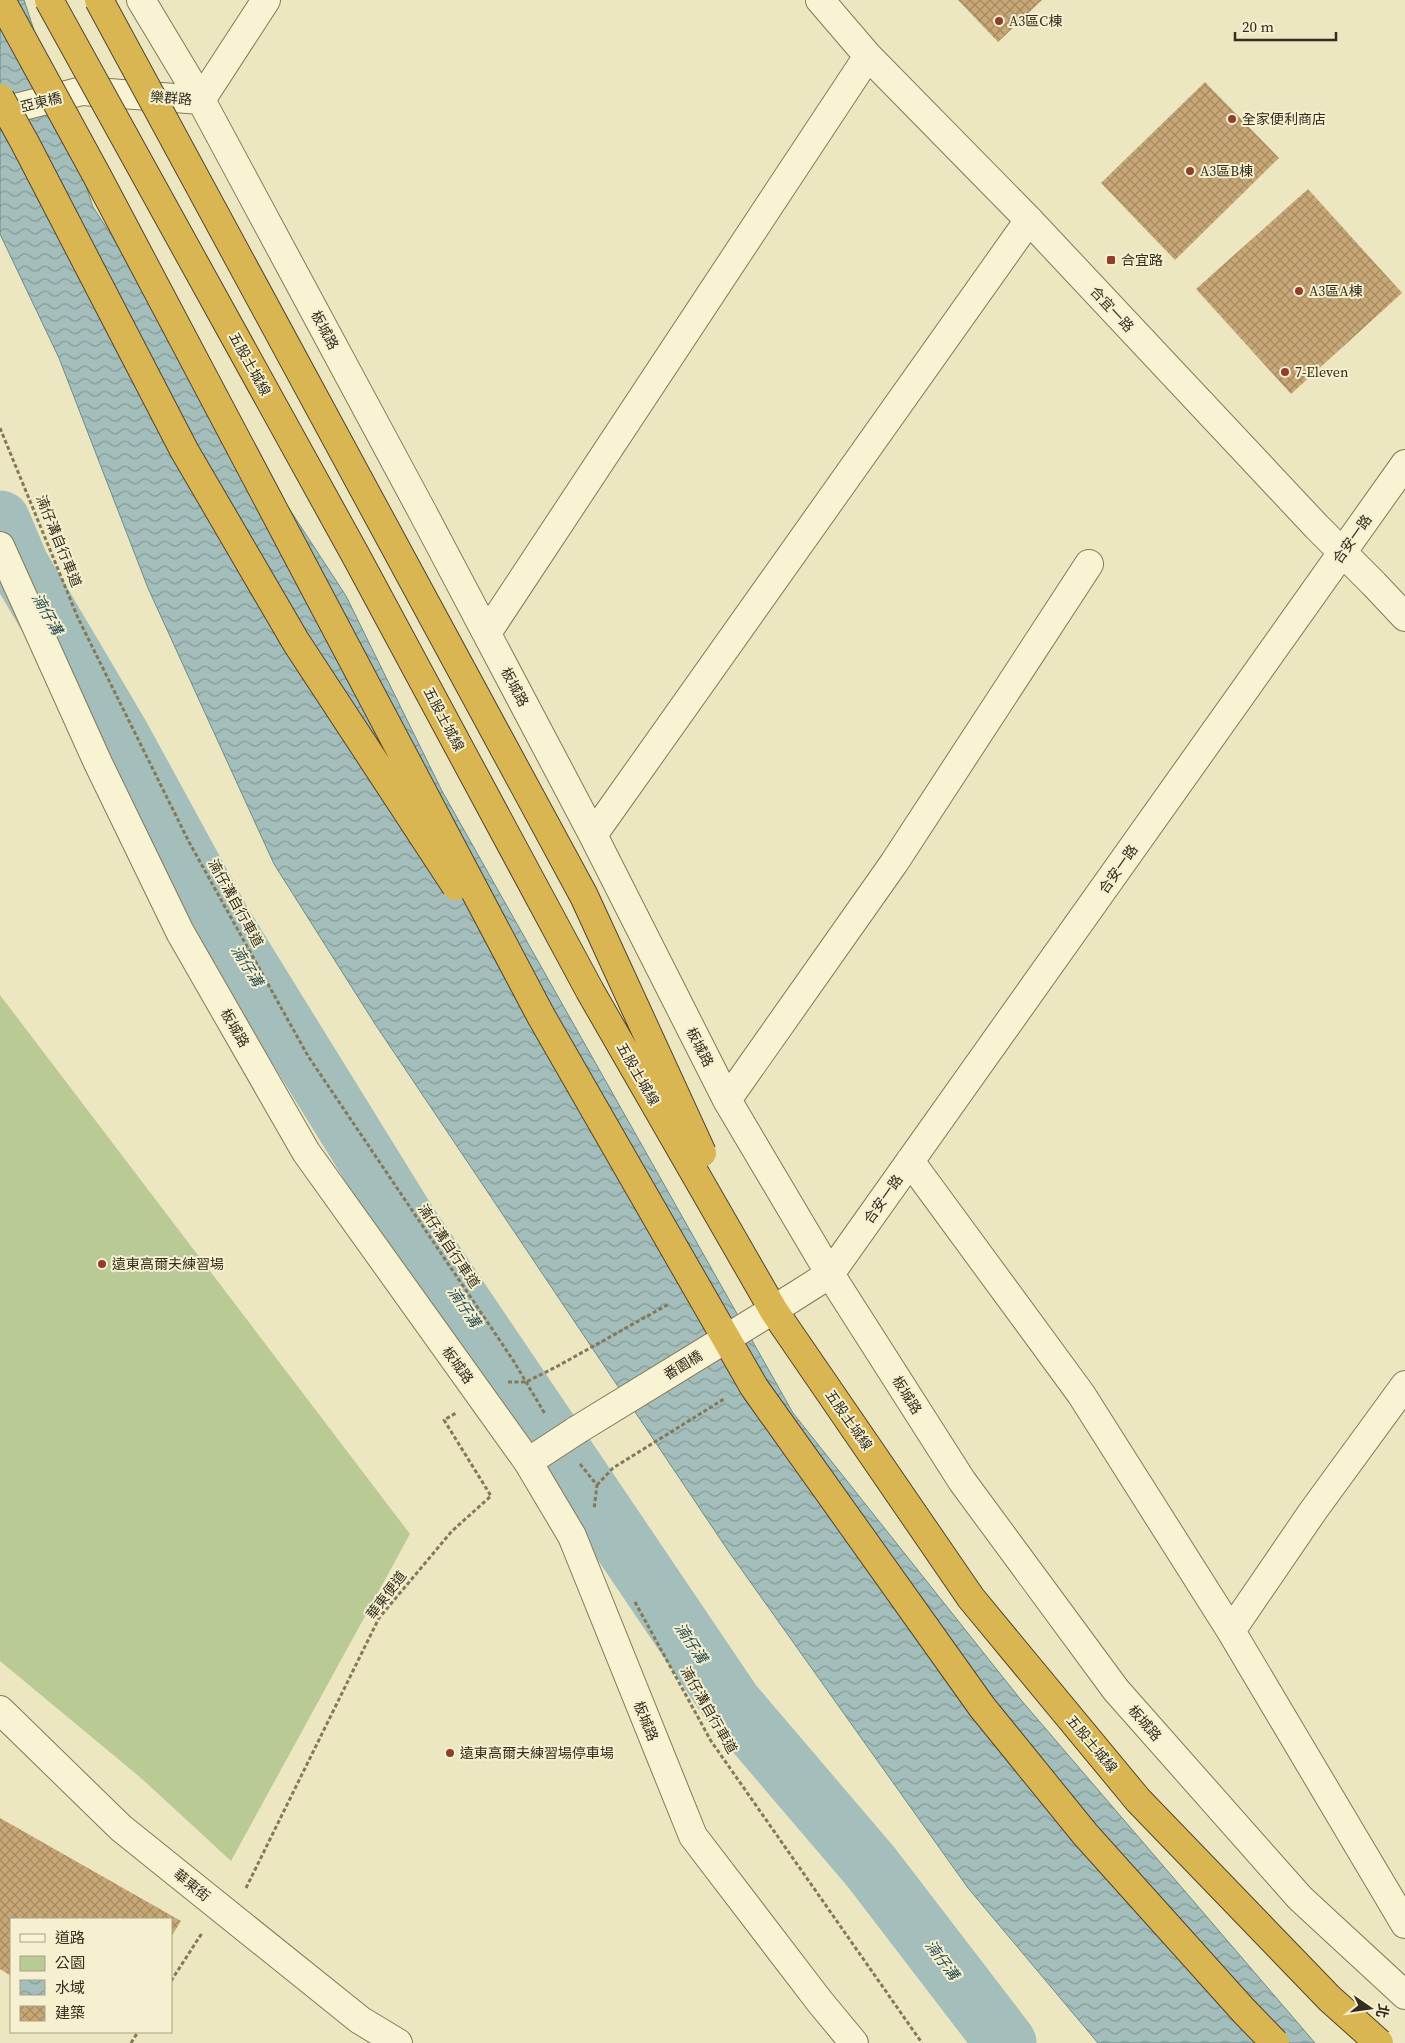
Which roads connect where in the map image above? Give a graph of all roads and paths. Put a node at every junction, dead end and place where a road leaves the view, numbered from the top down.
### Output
1 (1, 0) edge
2 (50, 0) edge
3 (99, 0) edge
4 (141, 0) edge
5 (266, 0) edge
6 (820, 0) edge
7 (868, 56) junction
8 (72, 94) joint
9 (0, 98) edge
10 (201, 100) junction
11 (0, 112) edge
12 (1029, 220) junction
13 (0, 428) edge
14 (1405, 464) edge
15 (0, 546) edge
16 (1342, 553) junction
17 (1089, 564) dead end
18 (1405, 617) edge
19 (487, 633) junction
20 (592, 834) junction
21 (541, 1016) junction
22 (727, 1100) junction
23 (910, 1161) junction
24 (830, 1274) junction
25 (678, 1299) dead end
26 (782, 1306) junction
27 (526, 1382) junction
28 (1405, 1385) edge
29 (728, 1396) dead end
30 (481, 1398) junction
31 (568, 1435) junction
32 (528, 1462) junction
33 (596, 1485) junction
34 (593, 1514) dead end
35 (635, 1602) dead end
36 (1231, 1631) junction
37 (0, 1710) edge
38 (225, 1912) junction
39 (1405, 1924) edge
40 (172, 1980) edge
41 (1405, 1995) edge
42 (398, 2043) edge
43 (854, 2043) edge
44 (922, 2043) edge
45 (1275, 2043) edge
46 (1379, 2043) edge

1 - 21 highway, bridge
2 - 26 highway, 五股土城線, bridge
3 - 26 highway, bridge
4 - 10 street, 板城路
5 - 10 street, 樂群路
6 - 7 street, 合宜一路
7 - 12 street, 合宜一路
7 - 19 street
8 - 10 street, 樂群路
8 - 11 street, 亞東橋, bridge
9 - 21 highway, bridge
10 - 19 street, 板城路
12 - 16 street, 合宜一路
12 - 20 street
13 - 27 path, 湳仔溝自行車道
14 - 16 street, 合安一路
15 - 30 street, 板城路
16 - 18 street, 合宜一路
16 - 23 street, 合安一路
17 - 22 street
19 - 20 street, 板城路
20 - 22 street, 板城路
21 - 45 highway, bridge
22 - 24 street, 板城路
23 - 24 street, 合安一路
23 - 36 street
24 - 26 street, 番園橋
24 - 41 street, 板城路
25 - 27 path, 華東便道
26 - 31 street, 番園橋, bridge
26 - 46 highway, 五股土城線, bridge
27 - 30 path, 華東便道
27 - 31 path, 湳仔溝自行車道
28 - 36 street
29 - 33 path
30 - 32 street, 板城路
30 - 38 path, 華東便道
31 - 32 street, 番園橋
31 - 33 path, 湳仔溝自行車道
32 - 43 street, 板城路
33 - 34 path
35 - 44 path, 湳仔溝自行車道
36 - 39 street
37 - 38 street, 華東街
38 - 40 path
38 - 42 street, 華東街

